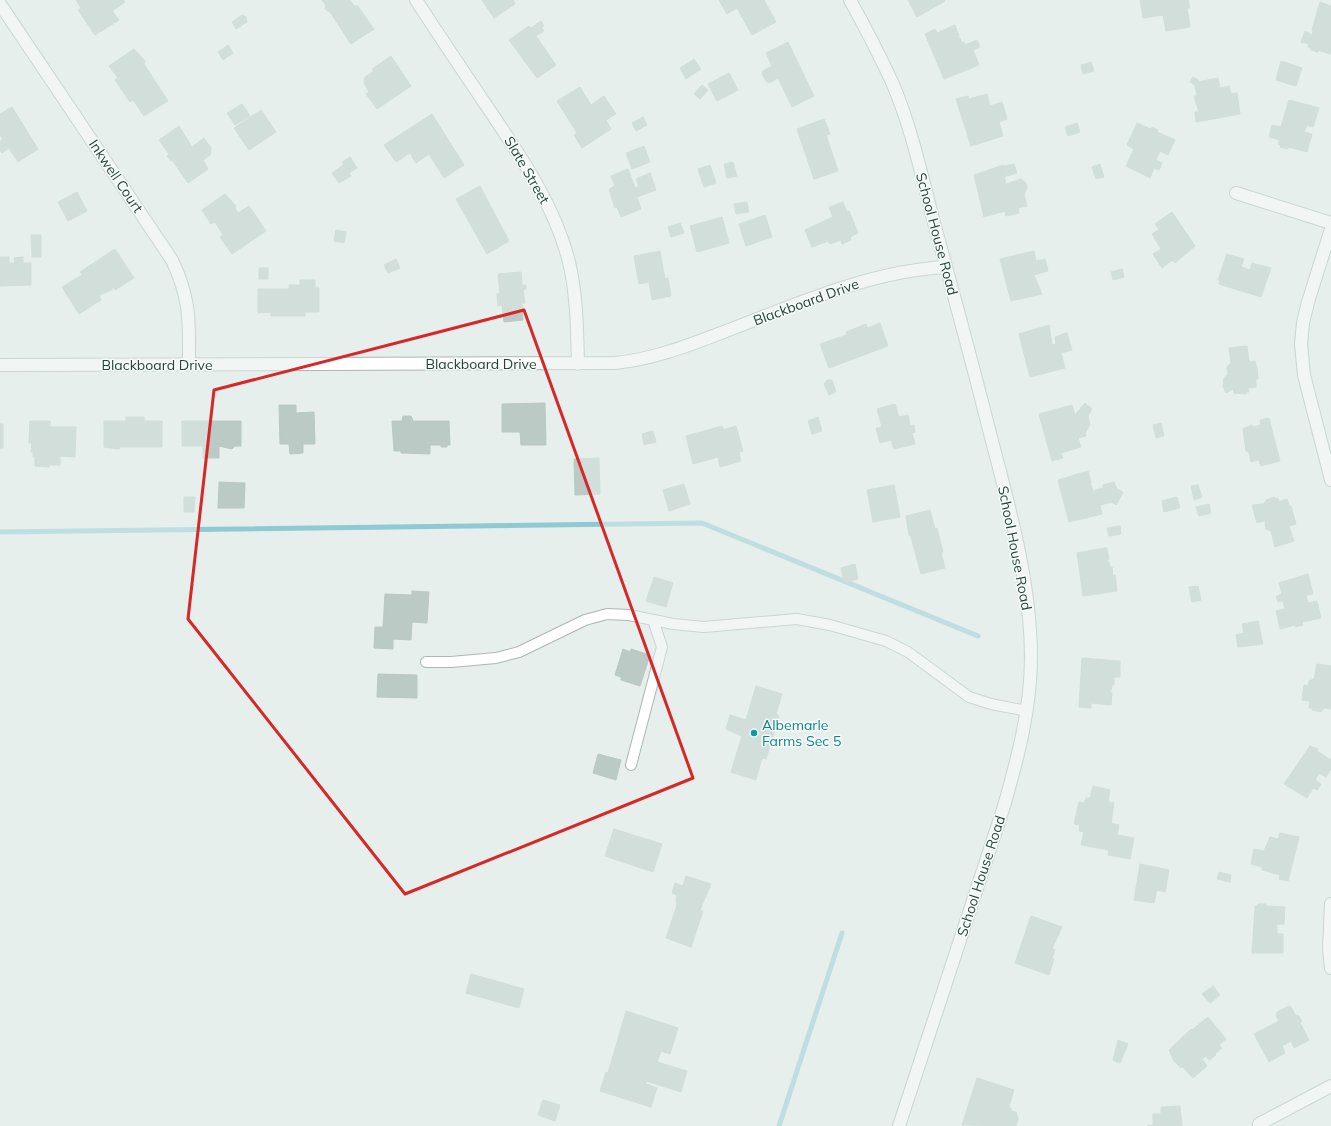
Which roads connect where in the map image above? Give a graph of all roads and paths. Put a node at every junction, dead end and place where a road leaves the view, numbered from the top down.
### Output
1 (416, 0) edge
2 (850, 0) edge
3 (0, 4) edge
4 (1236, 193) dead end
5 (1331, 223) edge
6 (1331, 229) edge
7 (946, 267) junction
8 (189, 364) junction
9 (578, 364) junction
10 (0, 365) edge
11 (1331, 480) edge
12 (653, 620) junction
13 (426, 662) dead end
14 (1027, 711) junction
15 (631, 765) dead end
16 (1331, 904) edge
17 (1331, 968) edge
18 (1331, 1086) edge
19 (1259, 1124) dead end
20 (899, 1126) edge

1 - 9 street, Slate Street
2 - 7 street, School House Road
3 - 8 street, Inkwell Court
4 - 5 street
6 - 11 street
7 - 9 street, Blackboard Drive
7 - 14 street, School House Road
8 - 9 street, Blackboard Drive
8 - 10 street, Blackboard Drive
12 - 13 lane
12 - 14 lane
12 - 15 lane
14 - 20 street, School House Road
16 - 17 street
18 - 19 street

